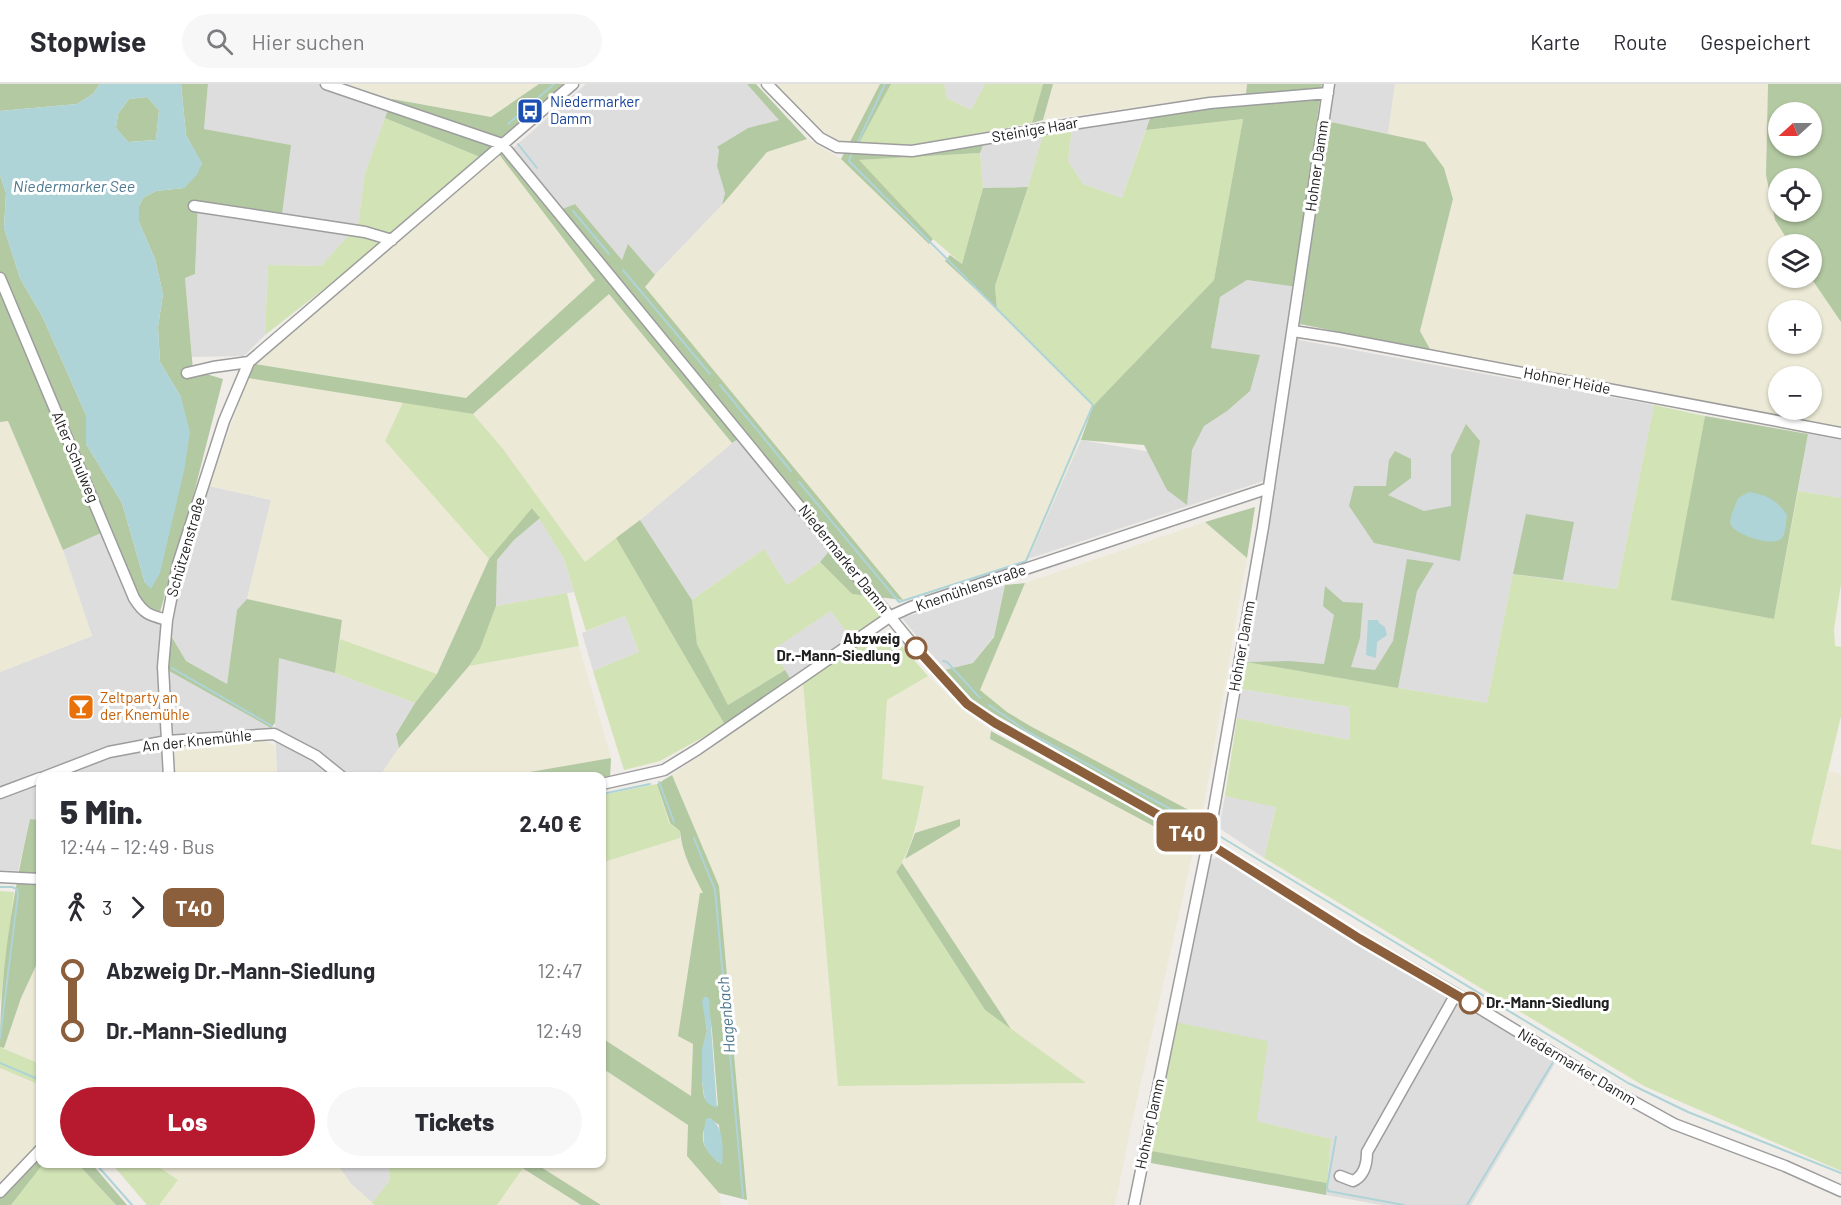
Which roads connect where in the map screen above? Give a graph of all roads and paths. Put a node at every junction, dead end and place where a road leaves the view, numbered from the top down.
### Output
1 (326, 84) edge
2 (573, 84) edge
3 (767, 84) edge
4 (1328, 88) edge
5 (502, 144) junction
6 (194, 206) dead end
7 (392, 240) junction
8 (0, 278) edge
9 (1293, 331) junction
10 (249, 362) junction
11 (188, 373) dead end
12 (1841, 433) edge
13 (1269, 488) junction
14 (891, 616) junction
15 (167, 620) junction
16 (167, 741) junction
17 (57, 772) edge
18 (169, 772) edge
19 (336, 772) edge
20 (36, 780) edge
21 (606, 783) edge
22 (0, 793) edge
23 (1208, 843) junction
24 (0, 878) edge
25 (36, 879) edge
26 (1456, 994) junction
27 (36, 1154) edge
28 (1340, 1176) dead end
29 (1841, 1191) edge
30 (0, 1192) edge
31 (1134, 1205) edge

1 - 5 street
2 - 5 street, Schützenstraße
3 - 4 street, Steinige Haar
4 - 9 street, Hohner Damm
5 - 7 street, Schützenstraße
5 - 14 street, Niedermarker Damm
6 - 7 street
7 - 10 street, Schützenstraße
8 - 15 street, Alter Schulweg
9 - 12 street, Hohner Heide
9 - 13 street, Hohner Damm
10 - 11 street
10 - 15 street, Schützenstraße
13 - 14 street, Knemühlenstraße
13 - 23 street, Hohner Damm
14 - 21 street, Knemühlenstraße
14 - 23 street, Niedermarker Damm
15 - 16 street, Schützenstraße
16 - 17 street, An der Knemühle
16 - 18 street, Schützenstraße
16 - 19 street, An der Knemühle
20 - 22 street, An der Knemühle
23 - 26 street, Niedermarker Damm
23 - 31 street, Hohner Damm
24 - 25 street
26 - 28 street
26 - 29 street, Niedermarker Damm
27 - 30 street

